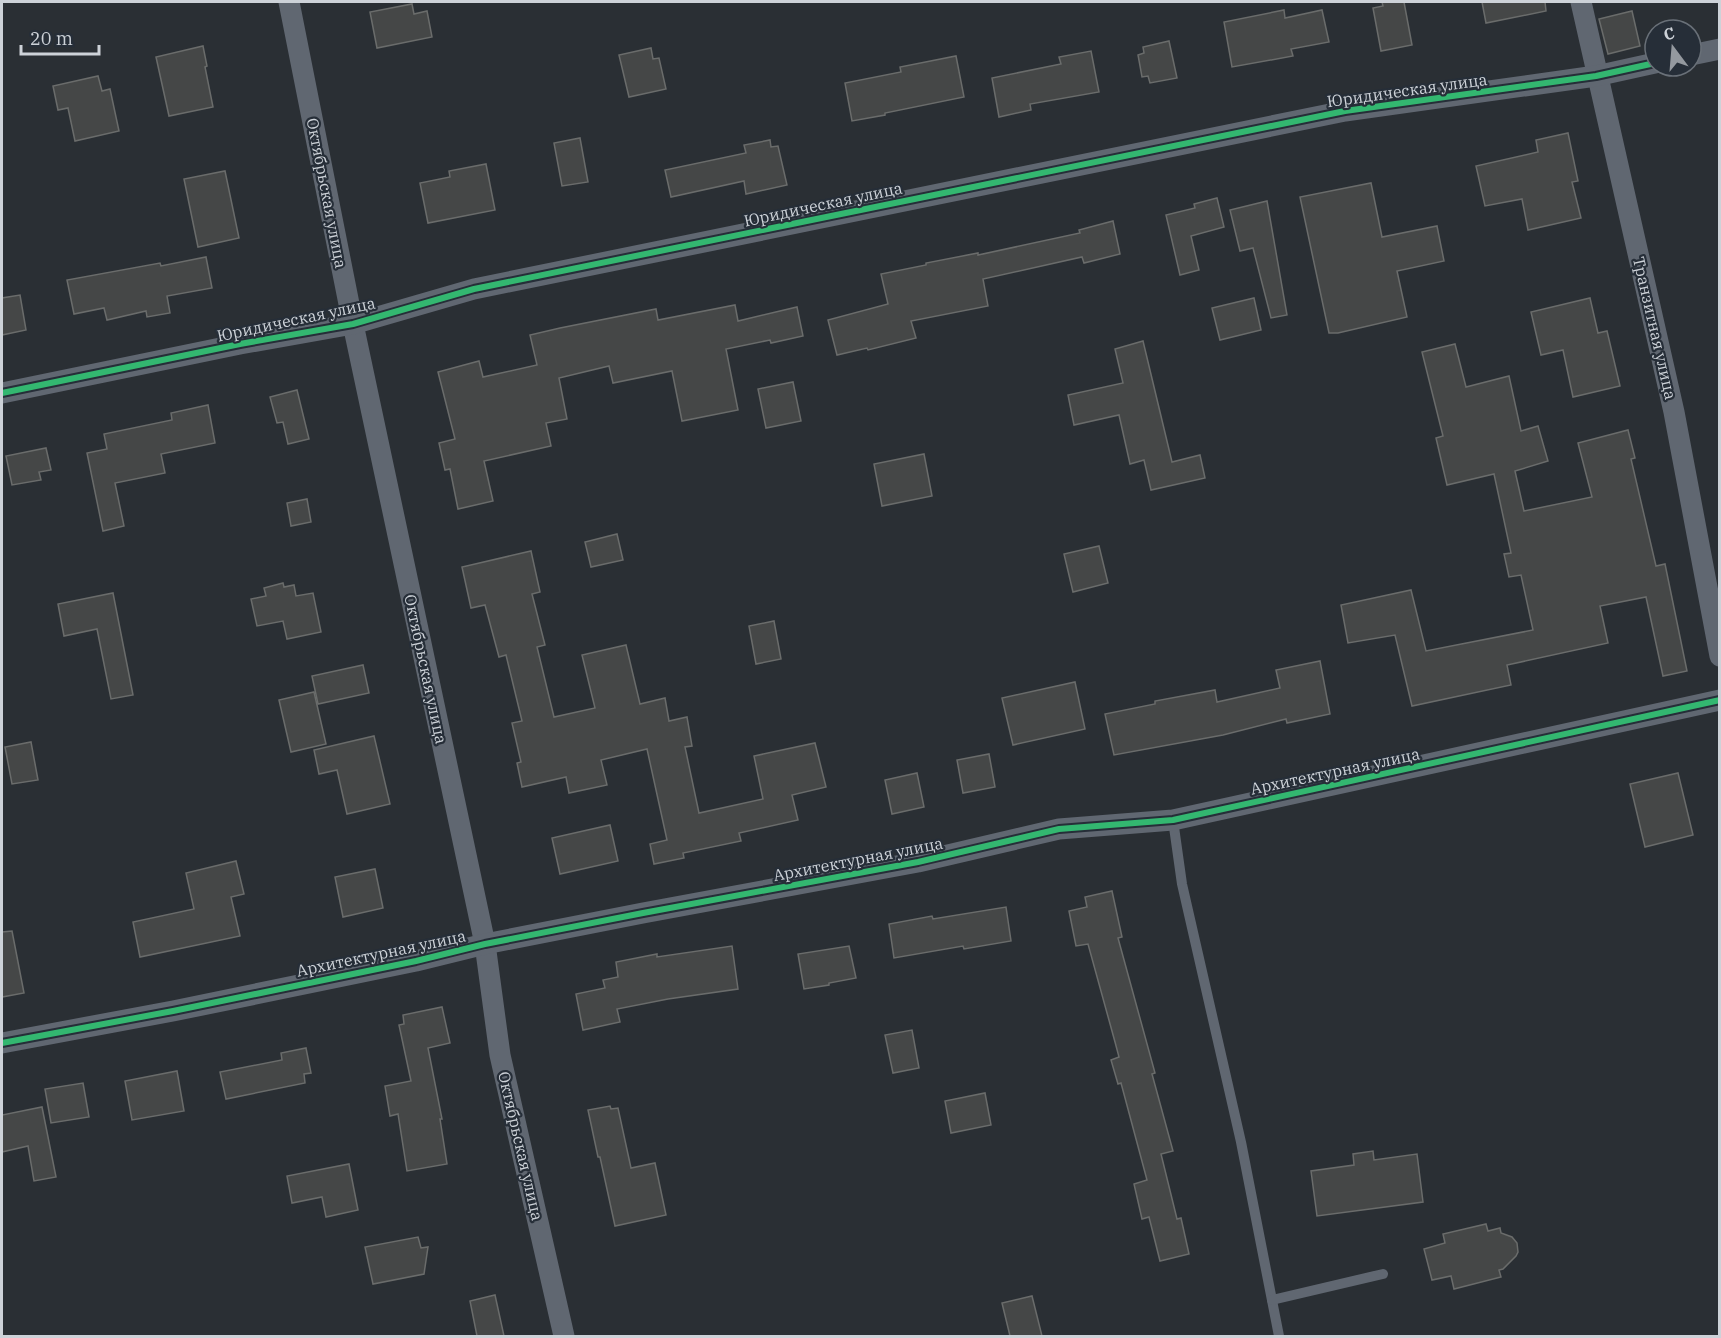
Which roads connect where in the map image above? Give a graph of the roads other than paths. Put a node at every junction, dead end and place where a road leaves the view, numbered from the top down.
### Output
1 (289, 2) edge
2 (1581, 2) edge
3 (1719, 49) edge
4 (1703, 52) edge
5 (1643, 66) edge
6 (1596, 76) junction
7 (353, 324) junction
8 (2, 393) edge
9 (1719, 656) edge
10 (1719, 700) edge
11 (1173, 820) junction
12 (485, 944) junction
13 (2, 1043) edge
14 (1383, 1274) dead end
15 (1272, 1300) junction
16 (564, 1336) edge
17 (1279, 1336) edge

1 - 7 street, Октябрьская улица
2 - 6 street, Транзитная улица
3 - 4 street
5 - 6 street, Юридическая улица
6 - 7 street, Юридическая улица
6 - 9 street, Транзитная улица
7 - 8 street, Юридическая улица
7 - 12 street, Октябрьская улица
10 - 11 street, Архитектурная улица
11 - 12 street, Архитектурная улица
11 - 15 lane
12 - 13 street, Архитектурная улица
12 - 16 street, Октябрьская улица
14 - 15 lane
15 - 17 lane

